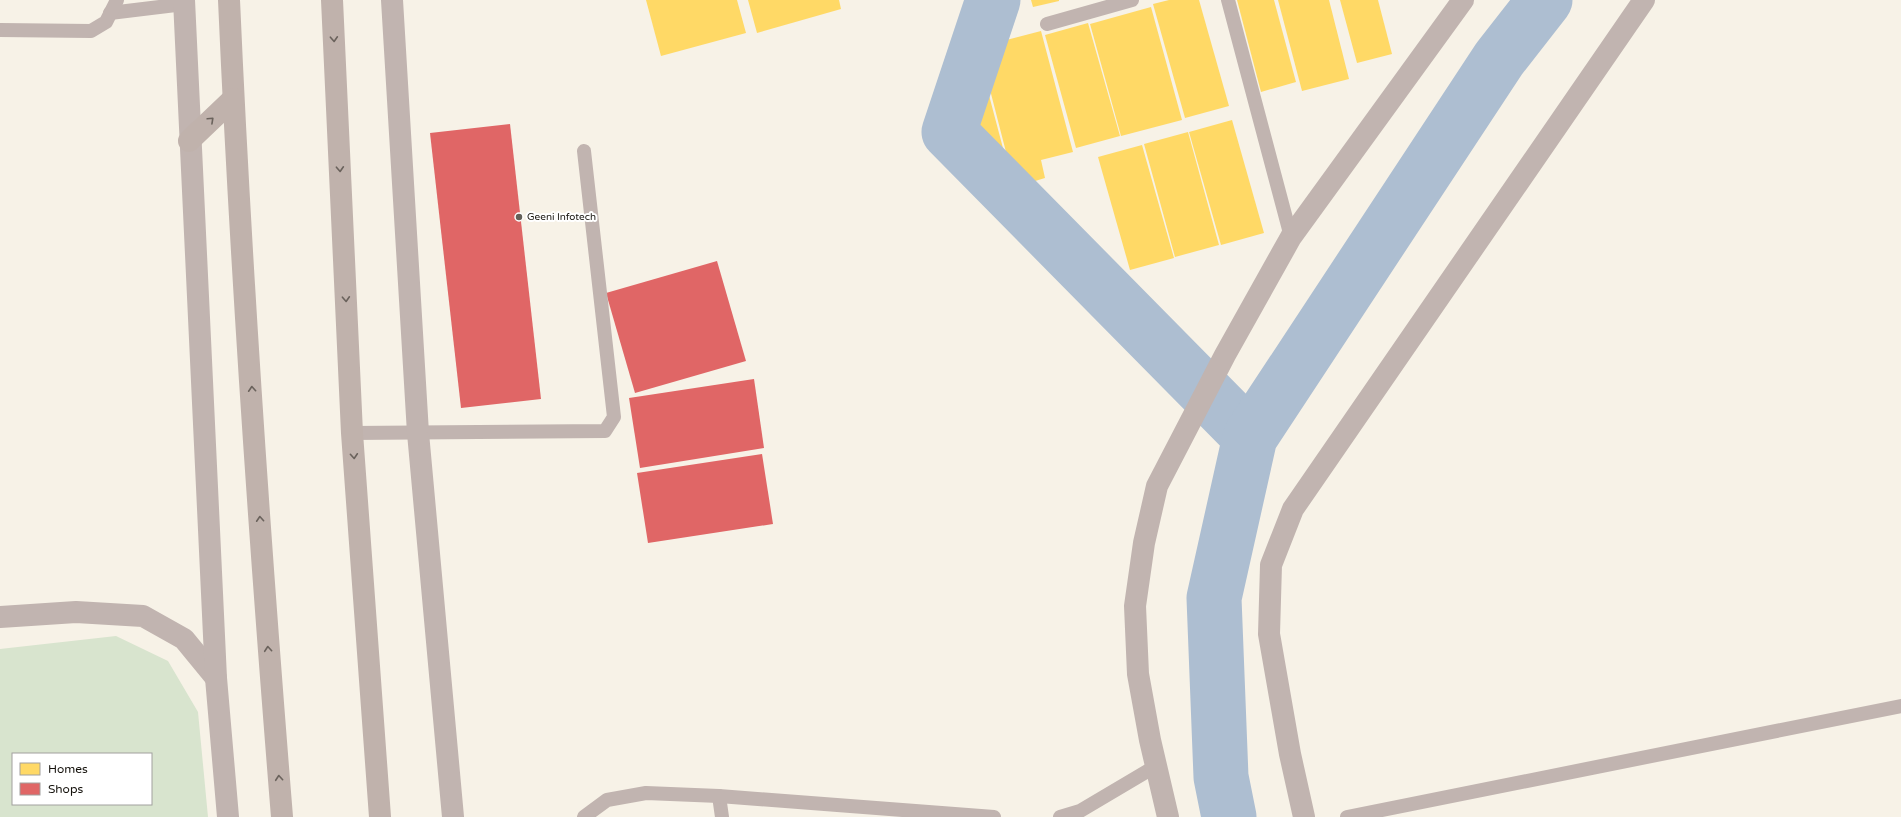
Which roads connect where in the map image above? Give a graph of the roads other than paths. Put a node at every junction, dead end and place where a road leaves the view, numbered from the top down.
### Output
1 (116, 0) edge
2 (229, 0) edge
3 (332, 0) edge
4 (392, 0) edge
5 (1132, 0) edge
6 (1228, 0) edge
7 (1463, 0) edge
8 (1644, 0) edge
9 (184, 2) edge
10 (110, 13) junction
11 (1047, 24) dead end
12 (0, 30) edge
13 (233, 99) junction
14 (190, 141) junction
15 (584, 151) dead end
16 (1291, 237) junction
17 (352, 433) junction
18 (418, 433) junction
19 (0, 617) edge
20 (216, 678) junction
21 (1901, 706) edge
22 (1156, 766) junction
23 (719, 796) junction
24 (228, 817) edge
25 (281, 817) edge
26 (380, 817) edge
27 (453, 817) edge
28 (584, 817) edge
29 (722, 817) edge
30 (994, 817) edge
31 (1060, 817) edge
32 (1168, 817) edge
33 (1304, 817) edge
34 (1347, 817) edge

1 - 10 lane
2 - 13 highway
3 -> 17 highway
4 - 18 street
5 - 11 lane
6 - 16 lane
7 - 16 street
8 - 33 street
9 - 10 lane
9 - 14 street
10 - 12 lane
14 -> 13 highway
25 -> 13 highway
14 - 20 street
15 - 18 lane
16 - 22 street
17 - 18 lane
17 -> 26 highway
18 - 27 street
19 - 20 street
20 - 24 street
21 - 34 lane
22 - 31 lane
22 - 32 street
23 - 28 lane
23 - 29 lane
23 - 30 lane

